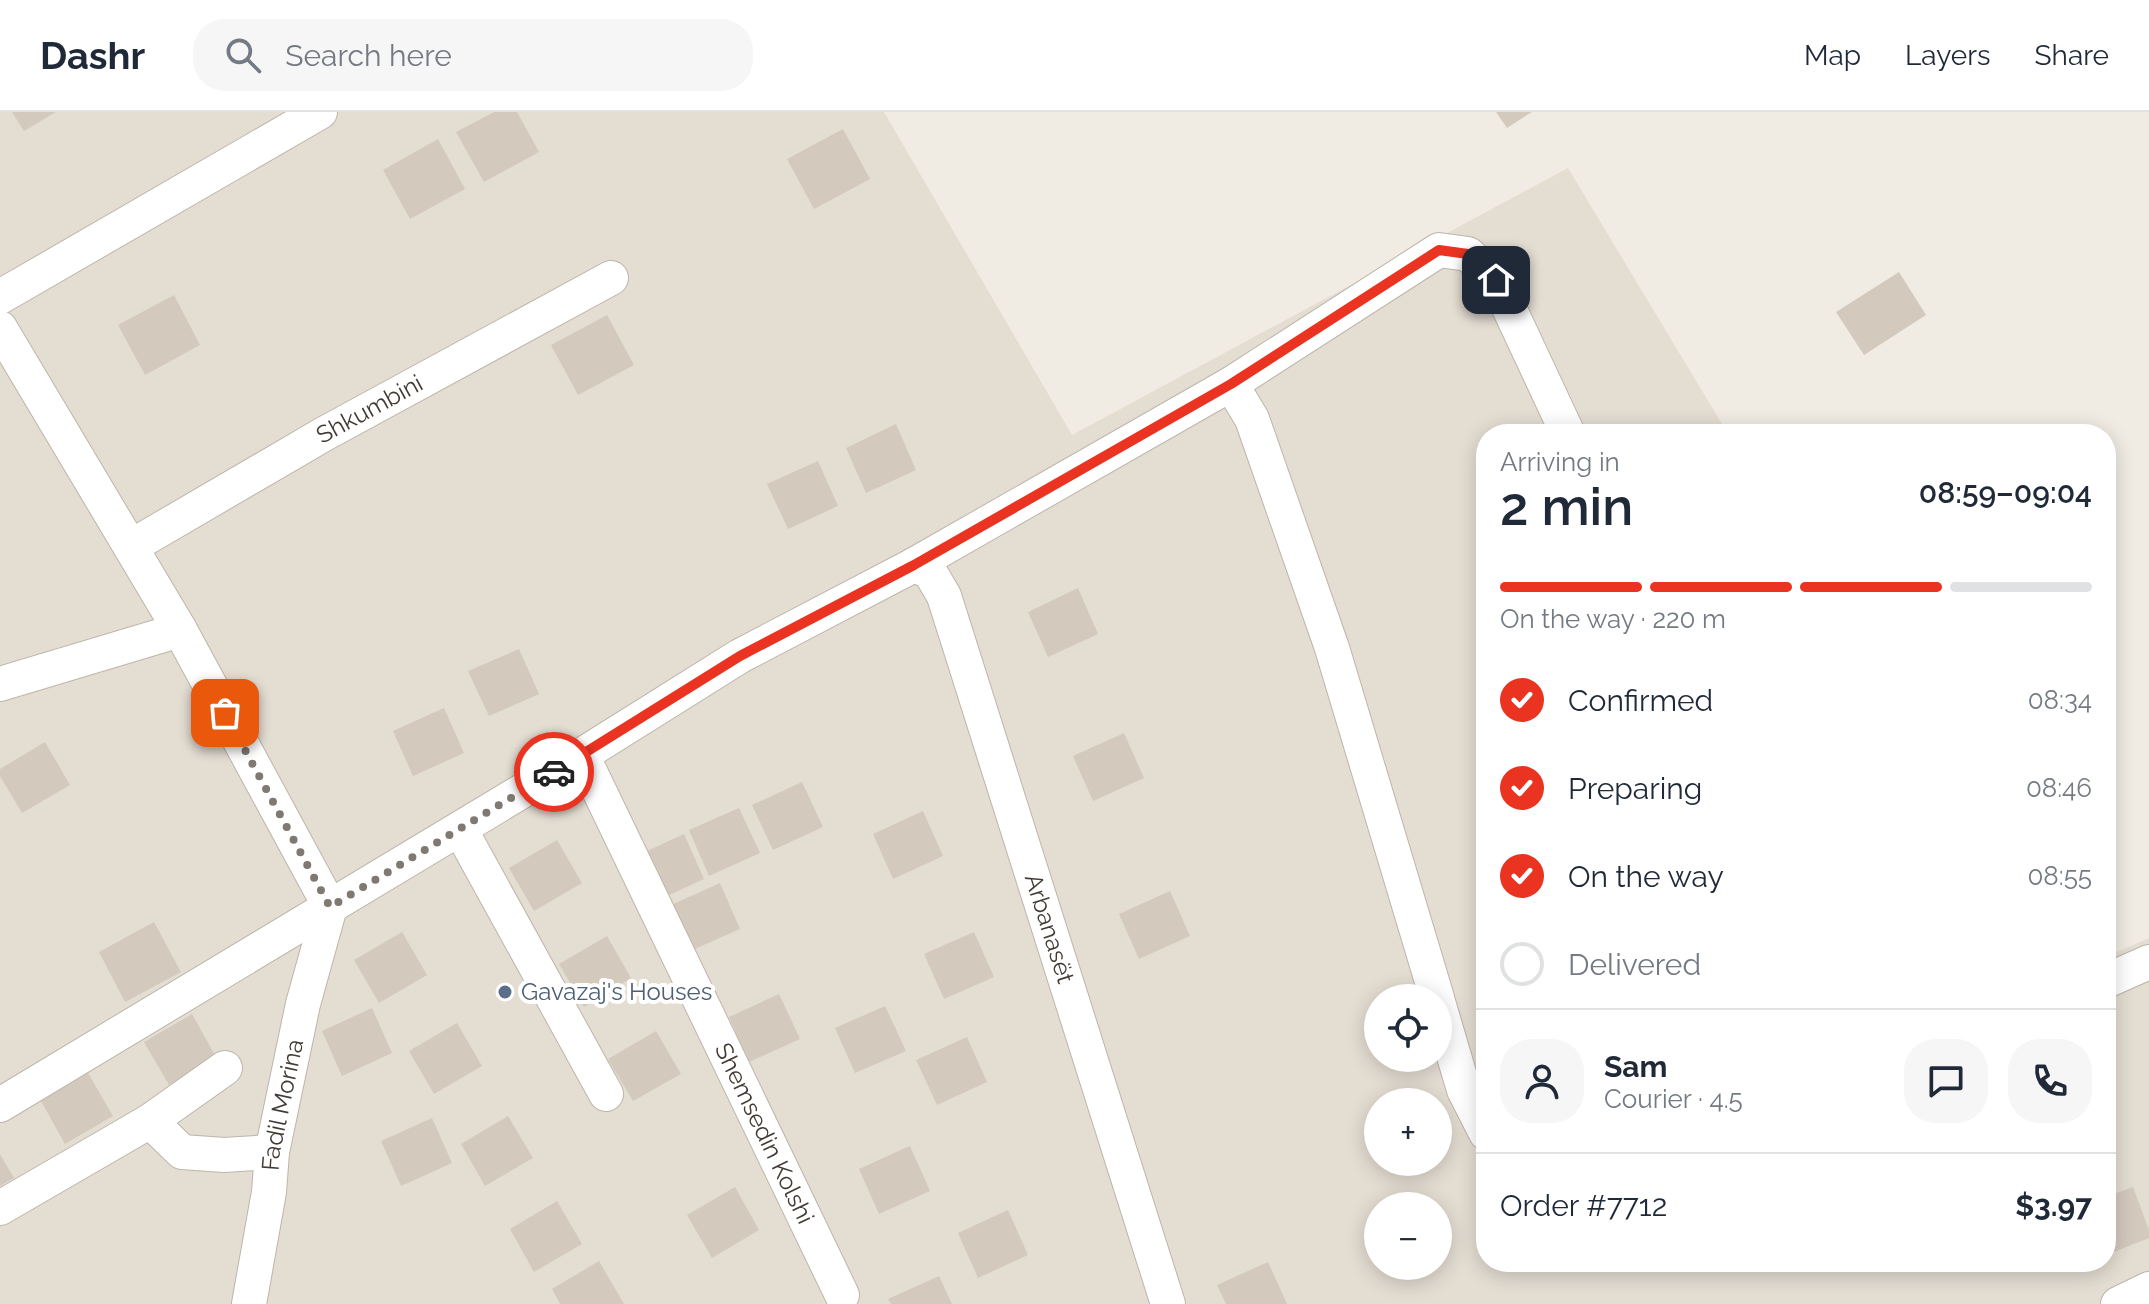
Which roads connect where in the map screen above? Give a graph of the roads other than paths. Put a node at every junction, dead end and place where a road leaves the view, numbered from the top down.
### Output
1 (320, 112) edge
2 (611, 278) dead end
3 (0, 297) edge
4 (0, 328) edge
5 (1231, 384) junction
6 (1563, 424) edge
7 (132, 546) junction
8 (914, 565) junction
9 (180, 630) junction
10 (0, 684) edge
11 (582, 755) junction
12 (460, 829) junction
13 (330, 907) junction
14 (2149, 962) edge
15 (2116, 977) edge
16 (1432, 984) edge
17 (1452, 1050) edge
18 (225, 1068) dead end
19 (606, 1094) dead end
20 (0, 1105) edge
21 (1476, 1113) edge
22 (150, 1121) junction
23 (272, 1152) junction
24 (0, 1208) edge
25 (2149, 1289) edge
26 (842, 1295) dead end
27 (249, 1304) edge
28 (1168, 1304) edge
29 (2118, 1304) edge

1 - 3 street
2 - 7 street, Shkumbini
4 - 7 street
5 - 6 street
5 - 8 street
5 - 16 street
7 - 9 street
8 - 11 street
8 - 28 street, Arbanasët
9 - 10 street
9 - 13 street
11 - 12 street
11 - 26 street, Shemsedin Kolshi
12 - 13 street
12 - 19 street
13 - 20 street
13 - 23 street, Fadil Morina
14 - 15 street
17 - 21 street
18 - 22 street
22 - 23 street
22 - 24 street
23 - 27 street, Fadil Morina
25 - 29 street

